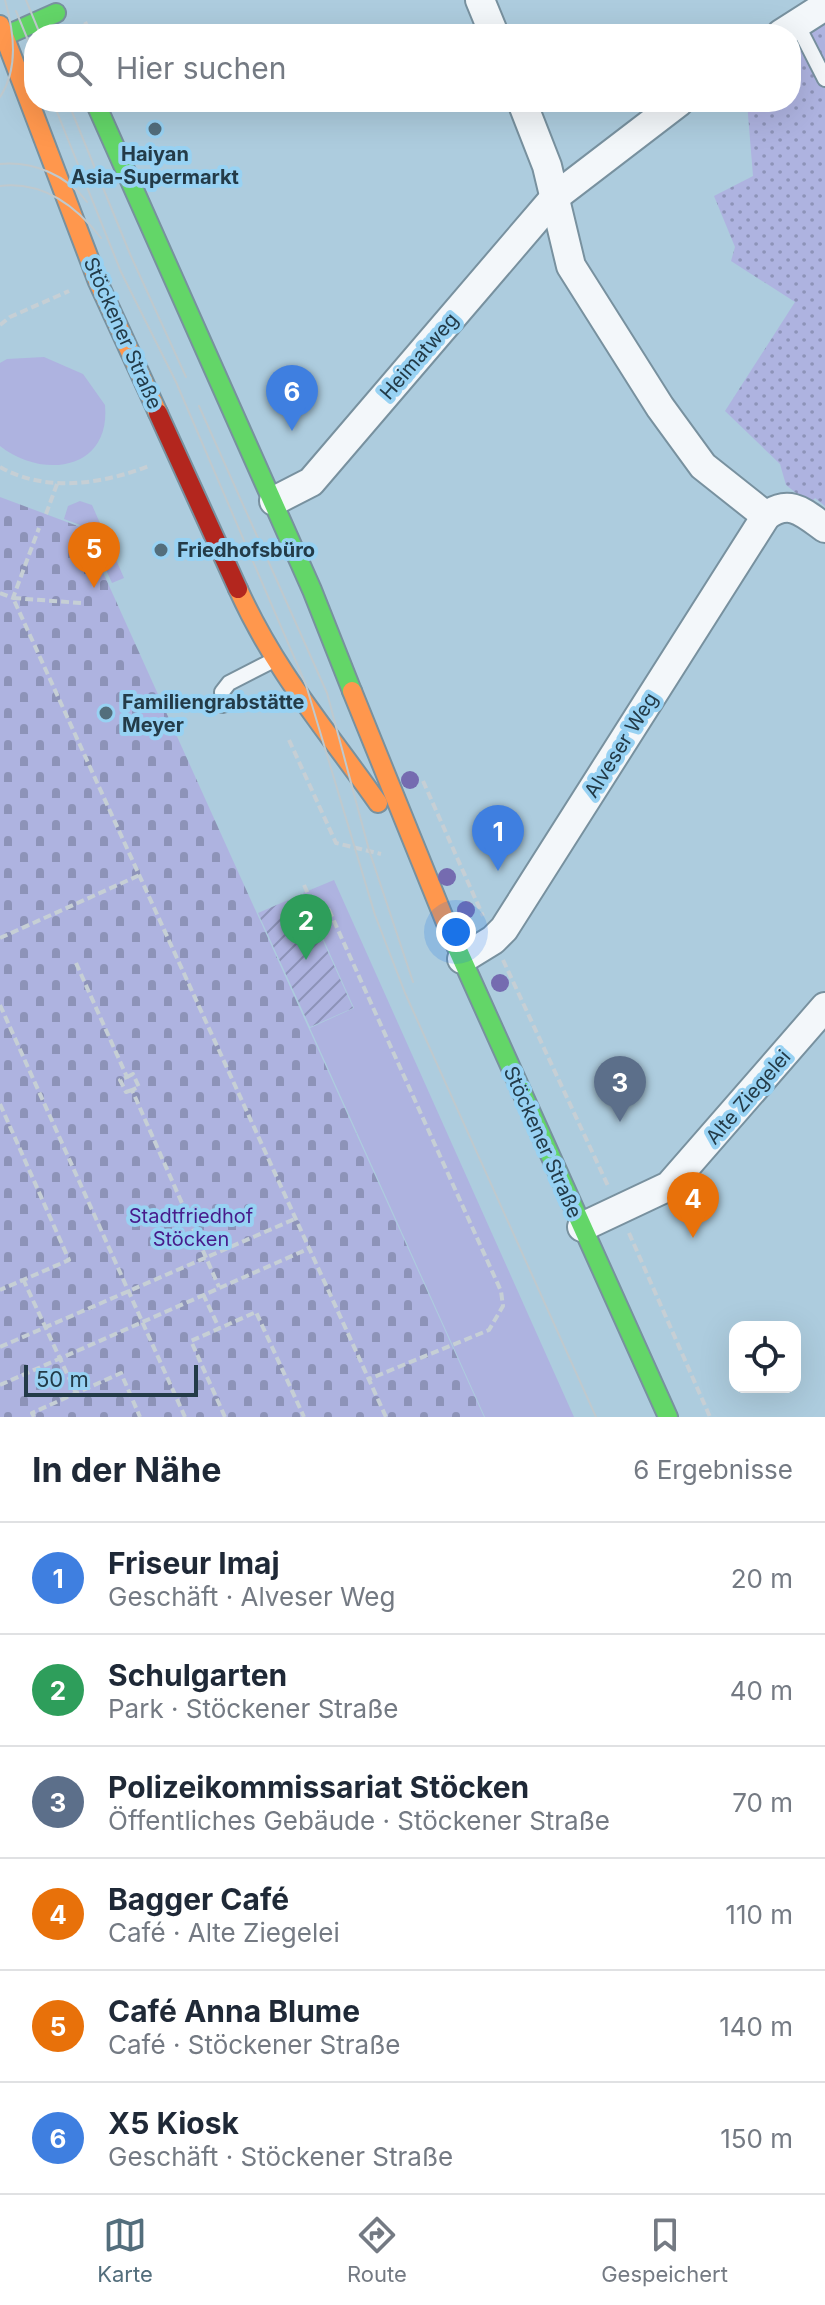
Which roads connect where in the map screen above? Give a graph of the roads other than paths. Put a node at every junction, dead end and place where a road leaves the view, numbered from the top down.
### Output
1 (480, 0) edge
2 (53, 6) edge
3 (825, 6) edge
4 (490, 24) edge
5 (797, 24) edge
6 (1, 32) edge
7 (801, 46) edge
8 (825, 79) edge
9 (24, 91) edge
10 (32, 112) edge
11 (99, 112) edge
12 (526, 112) edge
13 (666, 112) edge
14 (555, 197) junction
15 (274, 501) junction
16 (766, 516) junction
17 (825, 528) edge
18 (320, 612) junction
19 (310, 629) dead end
20 (259, 636) junction
21 (289, 643) dead end
22 (272, 661) junction
23 (223, 705) dead end
24 (420, 866) junction
25 (462, 959) junction
26 (825, 1007) edge
27 (582, 1227) junction
28 (668, 1417) edge

1 - 4 street
2 - 6 street
3 - 5 street
6 - 9 street, Stöckener Straße
7 - 8 lane
10 - 20 street, Stöckener Straße
11 - 15 street, Stöckener Straße
12 - 14 street
13 - 14 street, Heimatweg
14 - 15 street, Heimatweg
14 - 16 street
15 - 18 street, Stöckener Straße
16 - 17 street
16 - 25 street, Alveser Weg
18 - 19 street
18 - 24 street, Stöckener Straße
20 - 21 street
20 - 22 street, Stöckener Straße
22 - 23 lane
22 - 24 street, Stöckener Straße
24 - 25 street, Stöckener Straße
25 - 27 street, Stöckener Straße
26 - 27 street, Alte Ziegelei
27 - 28 street, Stöckener Straße

